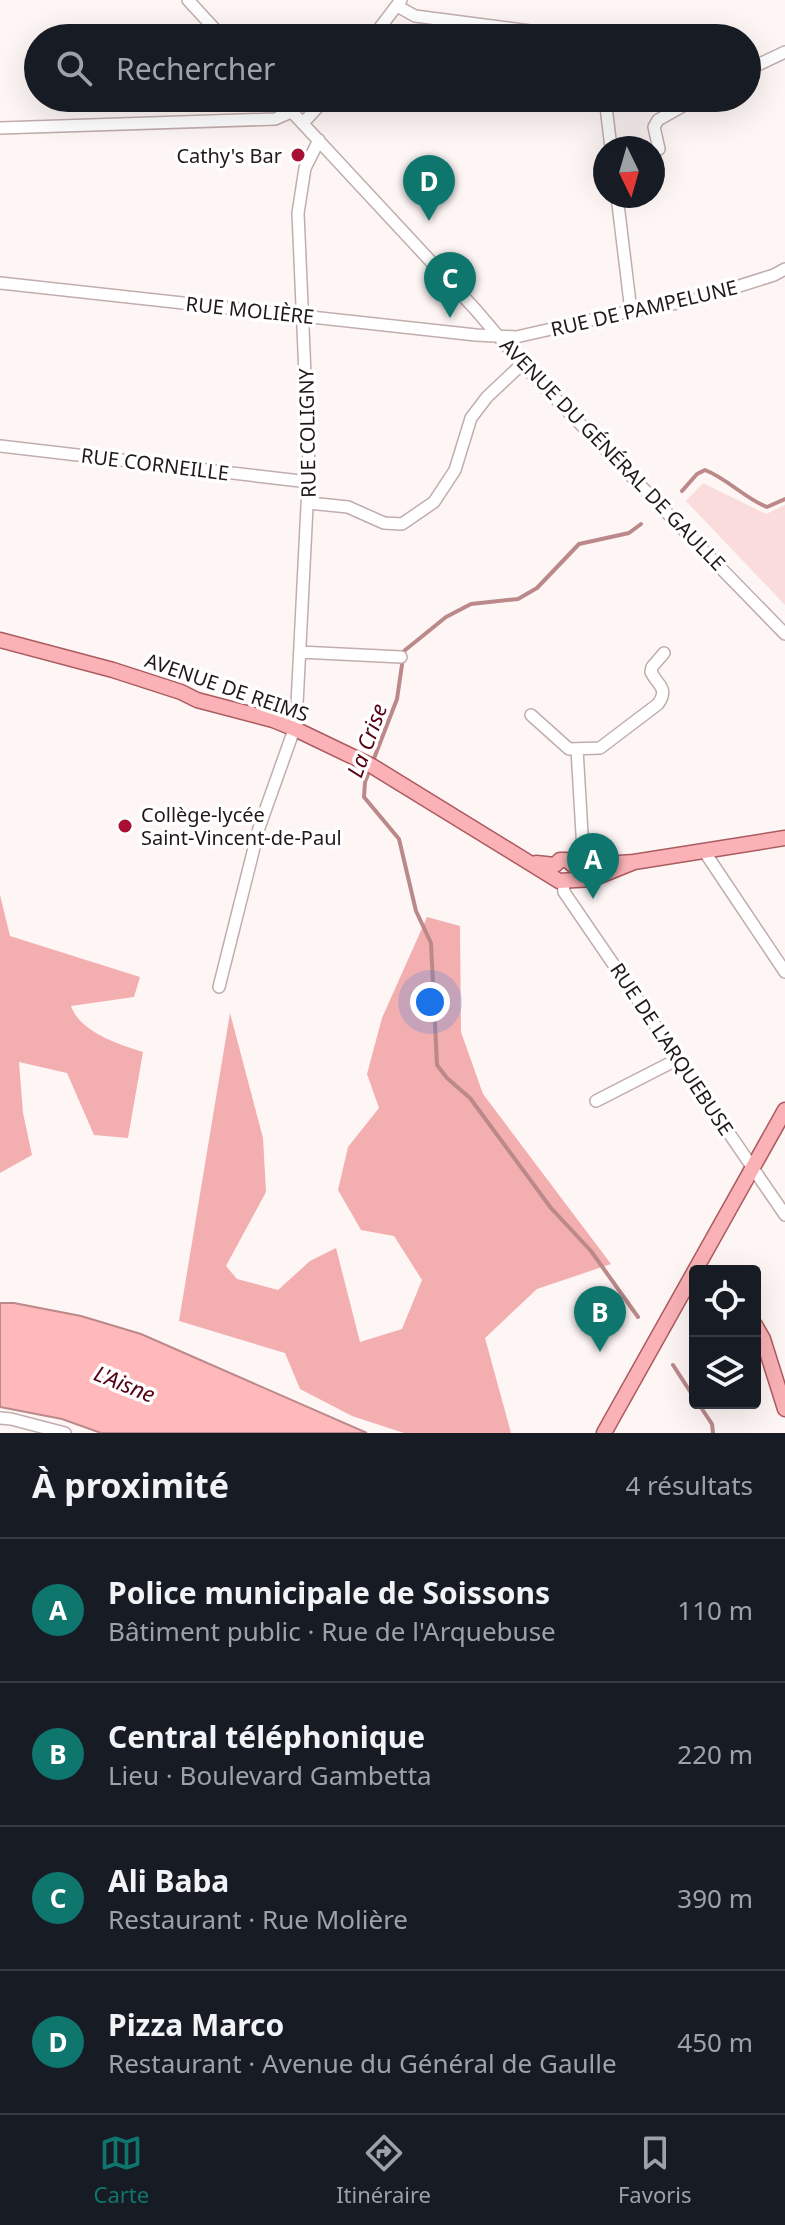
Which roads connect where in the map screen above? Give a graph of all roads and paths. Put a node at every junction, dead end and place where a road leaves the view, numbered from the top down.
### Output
1 (188, 0) edge
2 (400, 3) edge
3 (210, 24) edge
4 (383, 24) edge
5 (476, 24) edge
6 (785, 52) edge
7 (761, 63) edge
8 (291, 112) joint
9 (313, 112) edge
10 (607, 112) edge
11 (672, 112) edge
12 (303, 123) junction
13 (0, 128) edge
14 (610, 136) edge
15 (656, 136) edge
16 (319, 140) junction
17 (618, 208) edge
18 (785, 269) edge
19 (0, 283) edge
20 (631, 311) junction
21 (302, 316) junction
22 (500, 336) junction
23 (522, 364) junction
24 (0, 446) edge
25 (309, 482) junction
26 (309, 503) junction
27 (785, 634) edge
28 (0, 640) edge
29 (300, 652) junction
30 (664, 653) dead end
31 (401, 657) dead end
32 (531, 715) dead end
33 (295, 729) junction
34 (577, 749) junction
35 (785, 838) edge
36 (704, 851) junction
37 (634, 862) junction
38 (590, 865) junction
39 (563, 873) junction
40 (785, 972) edge
41 (219, 987) dead end
42 (675, 1054) junction
43 (596, 1101) dead end
44 (783, 1120) edge
45 (752, 1168) junction
46 (785, 1215) edge
47 (705, 1265) edge
48 (689, 1292) edge
49 (761, 1336) edge
50 (785, 1409) edge
51 (0, 1418) edge
52 (65, 1433) edge
53 (604, 1433) edge

1 - 3 street
2 - 4 street
2 - 5 street
6 - 7 street
8 - 12 street, AVENUE DU GÉNÉRAL DE GAULLE
8 - 13 street
9 - 12 street
10 - 14 street
11 - 15 street
12 - 16 street, AVENUE DU GÉNÉRAL DE GAULLE
16 - 21 street, RUE COLIGNY
16 - 22 street, AVENUE DU GÉNÉRAL DE GAULLE
17 - 20 street
18 - 20 street, RUE DE PAMPELUNE
19 - 21 street, RUE MOLIÈRE
20 - 22 street, RUE DE PAMPELUNE
21 - 22 street, RUE MOLIÈRE
21 - 25 street, RUE COLIGNY
22 - 23 street, AVENUE DU GÉNÉRAL DE GAULLE
23 - 26 street
23 - 27 street, AVENUE DU GÉNÉRAL DE GAULLE
24 - 25 street, RUE CORNEILLE
25 - 26 street, RUE COLIGNY
26 - 29 street, RUE COLIGNY
28 - 33 main road, AVENUE DE REIMS
29 - 31 street
29 - 33 street, RUE COLIGNY
30 - 34 street
32 - 34 street
33 - 39 main road, AVENUE DE REIMS
33 - 41 street, RUE COLIGNY
34 - 38 street
35 - 36 main road
36 - 37 main road
36 - 40 street
37 - 38 main road
37 - 39 main road
38 - 39 main road
39 - 42 street, RUE DE L'ARQUEBUSE
42 - 43 street
42 - 45 street, RUE DE L'ARQUEBUSE
44 - 45 main road
45 - 46 street, RUE DE L'ARQUEBUSE
45 - 47 main road
48 - 53 main road
49 - 50 main road
51 - 52 street

